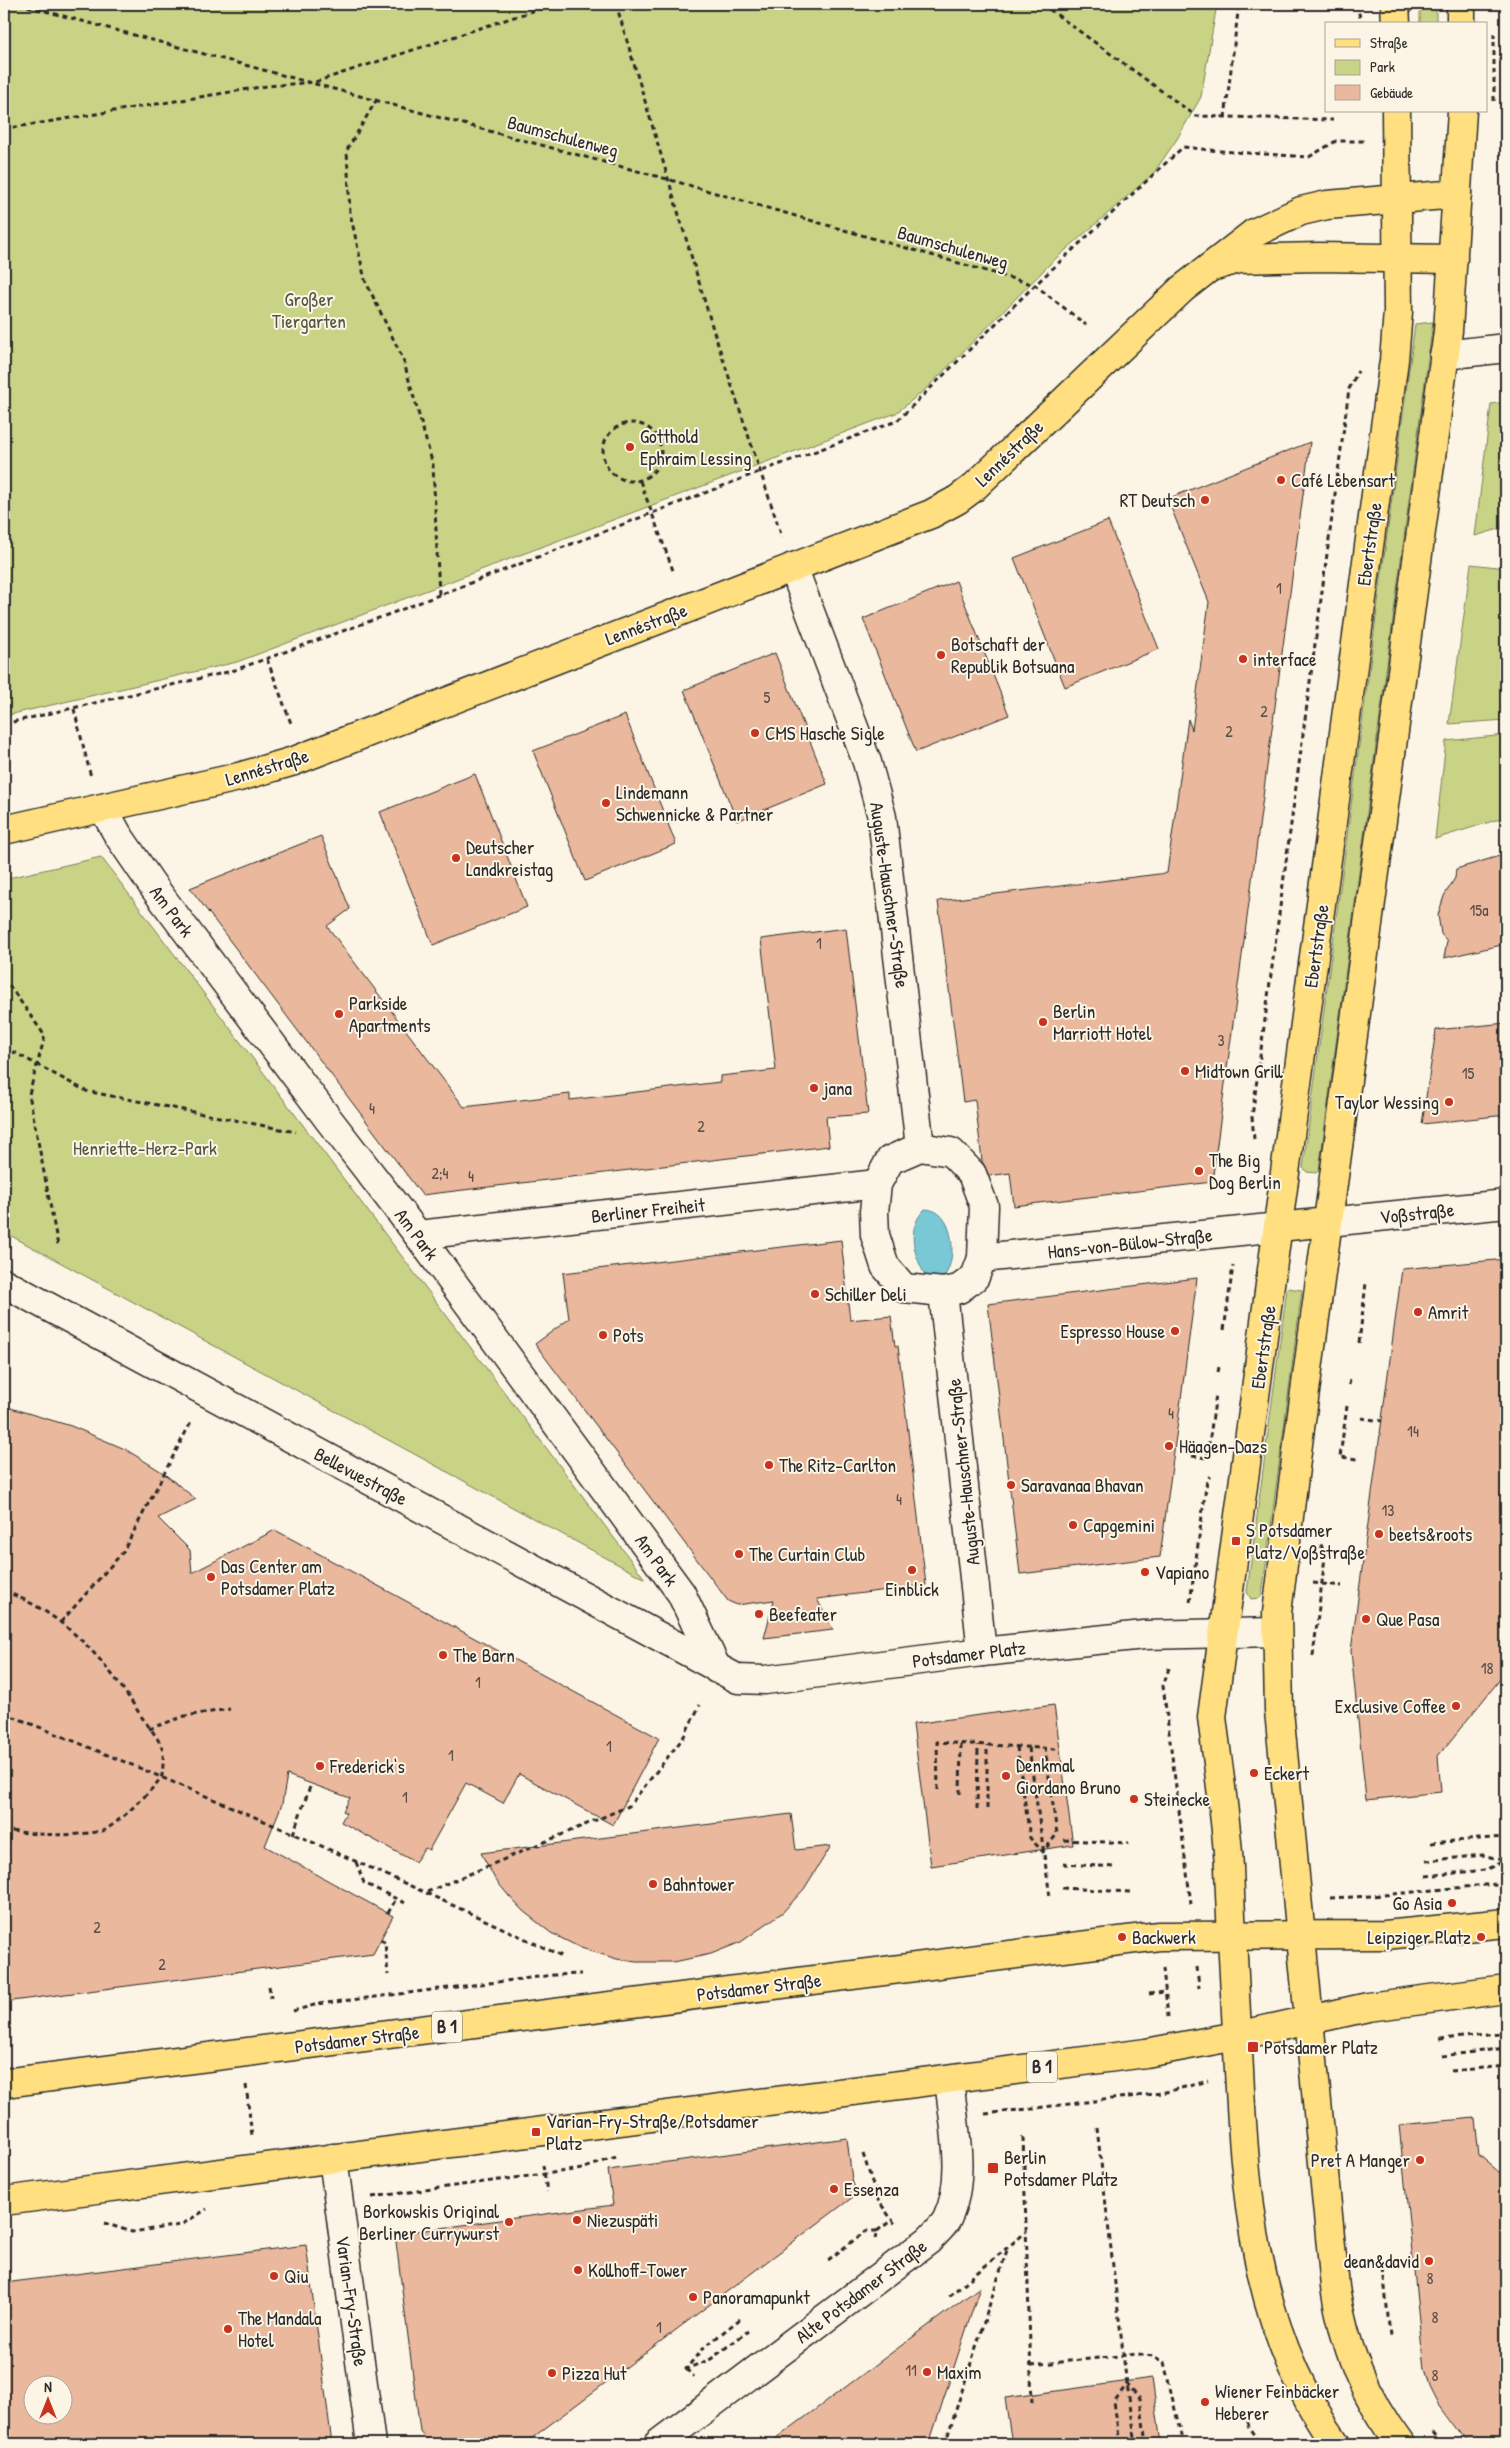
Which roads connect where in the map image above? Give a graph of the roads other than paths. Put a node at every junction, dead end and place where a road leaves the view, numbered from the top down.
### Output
1 (1395, 4) edge
2 (1461, 4) edge
3 (1396, 22) edge
4 (1461, 22) edge
5 (1396, 112) edge
6 (1462, 112) edge
7 (1457, 194) junction
8 (1397, 198) junction
9 (1397, 258) junction
10 (1453, 259) junction
11 (1207, 269) junction
12 (1506, 348) edge
13 (1444, 355) junction
14 (793, 567) junction
15 (103, 808) junction
16 (4, 830) edge
17 (920, 1147) junction
18 (877, 1184) junction
19 (1506, 1204) edge
20 (1328, 1222) junction
21 (1279, 1227) junction
22 (418, 1236) junction
23 (982, 1258) junction
24 (4, 1283) edge
25 (943, 1292) junction
26 (1276, 1632) junction
27 (1224, 1633) junction
28 (982, 1652) junction
29 (717, 1669) junction
30 (1506, 1923) edge
31 (1231, 1934) junction
32 (1301, 1935) junction
33 (1506, 1988) edge
34 (1309, 2020) junction
35 (1237, 2036) junction
36 (948, 2079) junction
37 (4, 2083) edge
38 (333, 2158) junction
39 (4, 2201) edge
40 (371, 2444) edge
41 (658, 2444) edge
42 (1336, 2444) edge
43 (1400, 2444) edge

1 - 3 main road
2 - 4 main road
5 - 8 main road, Ebertstraße
6 - 7 main road
7 - 8 main road
7 - 10 main road
8 - 9 main road, Ebertstraße
8 - 11 main road, Lennéstraße
9 - 10 main road
9 - 11 main road, Lennéstraße
9 - 21 main road, Ebertstraße
10 - 13 main road
11 - 14 main road, Lennéstraße
12 - 13 street
13 - 20 main road
14 - 15 main road, Lennéstraße
14 - 17 street, Auguste-Hauschner-Straße
15 - 16 main road, Lennéstraße
15 - 22 street, Am Park
17 - 18 street
17 - 23 street
18 - 22 street, Berliner Freiheit
18 - 25 street
19 - 20 street, Voßstraße
20 - 21 main road
20 - 26 main road
21 - 23 street, Hans-von-Bülow-Straße
21 - 27 main road, Ebertstraße
22 - 29 street, Am Park
23 - 25 street
24 - 29 street, Bellevuestraße
25 - 28 street, Auguste-Hauschner-Straße
26 - 27 street, Potsdamer Platz
26 - 32 main road
27 - 28 street, Potsdamer Platz
27 - 31 main road
28 - 29 street, Potsdamer Platz
30 - 32 main road, B 1
31 - 32 main road, B 1
31 - 35 main road
31 - 37 main road, Potsdamer Straße / B 1
32 - 34 main road
33 - 34 main road, B 1
34 - 35 main road, B 1
34 - 43 main road
35 - 36 main road, B 1
35 - 42 main road
36 - 38 main road, B 1
36 - 41 street, Alte Potsdamer Straße
38 - 39 main road, B 1
38 - 40 street, Varian-Fry-Straße

